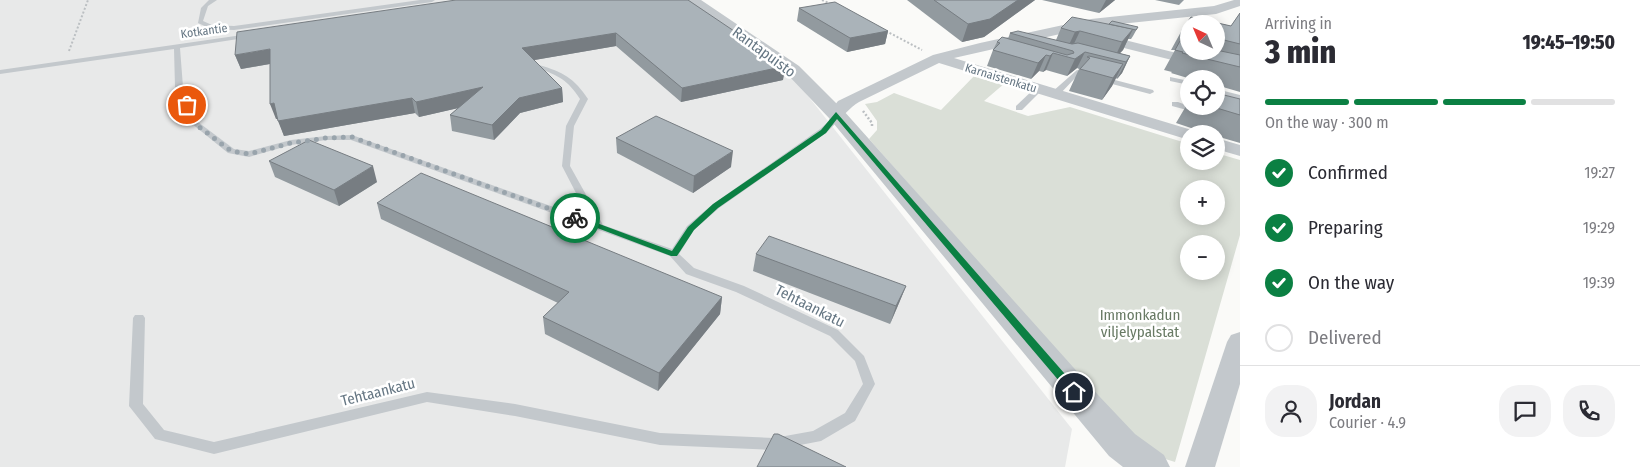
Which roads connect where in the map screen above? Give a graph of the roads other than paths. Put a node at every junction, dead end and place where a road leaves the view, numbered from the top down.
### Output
1 (214, 0) edge
2 (432, 0) edge
3 (691, 0) edge
4 (1240, 2) edge
5 (1070, 26) junction
6 (256, 35) edge
7 (985, 46) junction
8 (177, 47) junction
9 (999, 51) edge
10 (938, 58) junction
11 (539, 67) edge
12 (0, 72) edge
13 (1240, 73) edge
14 (1173, 79) dead end
15 (1180, 81) edge
16 (1039, 89) junction
17 (1150, 92) dead end
18 (1225, 93) edge
19 (1055, 94) junction
20 (1240, 97) edge
21 (1175, 104) dead end
22 (1180, 105) edge
23 (1019, 108) dead end
24 (836, 114) junction
25 (1180, 132) edge
26 (1225, 146) edge
27 (1240, 151) edge
28 (599, 227) junction
29 (674, 254) junction
30 (139, 318) dead end
31 (1240, 342) edge
32 (1151, 467) edge
33 (1200, 467) edge

1 - 2 lane
3 - 24 street, Rantapuisto
4 - 5 street
5 - 7 street
5 - 13 street
6 - 8 lane, Kotkantie
7 - 9 lane
7 - 10 street
8 - 12 lane, Kotkantie
8 - 28 lane
10 - 16 street, Karnaistenkatu
10 - 24 street
11 - 28 lane
14 - 15 lane
16 - 19 street, Karnaistenkatu
16 - 23 lane
17 - 19 lane
18 - 20 lane
19 - 25 street, Karnaistenkatu
21 - 22 lane
24 - 29 lane
24 - 32 street, Rantapuisto
26 - 27 street
28 - 29 lane
29 - 30 lane, Tehtaankatu
31 - 33 street

